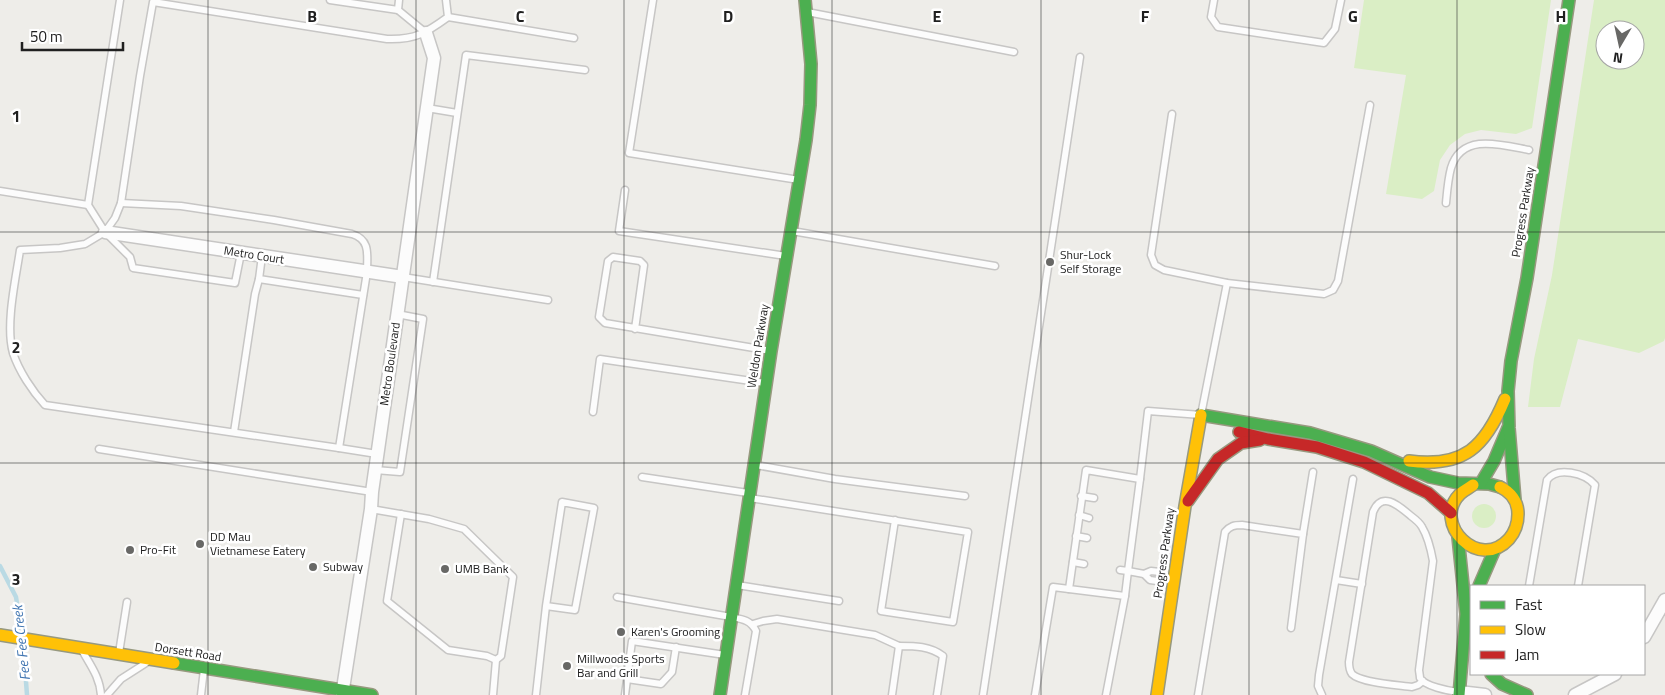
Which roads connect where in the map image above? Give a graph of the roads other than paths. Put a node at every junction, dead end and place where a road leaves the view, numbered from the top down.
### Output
1 (120, 0) edge
2 (330, 0) edge
3 (399, 0) edge
4 (446, 0) edge
5 (653, 0) edge
6 (805, 0) edge
7 (1214, 0) edge
8 (1341, 0) edge
9 (1569, 0) edge
10 (398, 10) junction
11 (806, 12) junction
12 (448, 17) junction
13 (426, 33) junction
14 (574, 38) dead end
15 (1014, 52) dead end
16 (1080, 57) dead end
17 (585, 70) dead end
18 (1370, 105) dead end
19 (426, 108) junction
20 (457, 113) junction
21 (1172, 114) dead end
22 (1530, 150) dead end
23 (800, 180) junction
24 (625, 190) dead end
25 (0, 191) edge
26 (121, 203) junction
27 (1446, 203) dead end
28 (88, 205) junction
29 (792, 231) junction
30 (104, 232) junction
31 (241, 253) junction
32 (262, 256) junction
33 (787, 256) junction
34 (996, 266) dead end
35 (366, 272) junction
36 (403, 277) junction
37 (259, 279) junction
38 (433, 282) junction
39 (1227, 283) junction
40 (363, 295) junction
41 (548, 300) dead end
42 (398, 314) junction
43 (635, 328) junction
44 (771, 351) junction
45 (766, 383) junction
46 (1508, 391) junction
47 (593, 412) dead end
48 (1201, 415) junction
49 (1509, 428) junction
50 (234, 432) junction
51 (1268, 439) junction
52 (339, 448) junction
53 (99, 449) dead end
54 (377, 454) junction
55 (1378, 454) junction
56 (754, 465) junction
57 (375, 470) junction
58 (1313, 472) dead end
59 (642, 477) dead end
60 (1140, 479) junction
61 (1353, 479) dead end
62 (1477, 484) junction
63 (372, 492) junction
64 (749, 496) junction
65 (964, 496) dead end
66 (1081, 496) junction
67 (1094, 498) dead end
68 (1515, 500) junction
69 (1185, 506) junction
70 (371, 509) junction
71 (1451, 513) junction
72 (401, 514) junction
73 (1079, 515) junction
74 (1089, 518) dead end
75 (895, 520) junction
76 (1126, 523) dead end
77 (1134, 525) junction
78 (1303, 534) junction
79 (1076, 536) junction
80 (1458, 537) junction
81 (1087, 538) dead end
82 (1495, 549) junction
83 (1072, 562) junction
84 (1084, 564) dead end
85 (1120, 570) dead end
86 (1128, 571) junction
87 (1169, 580) junction
88 (1336, 580) junction
89 (1362, 584) junction
90 (736, 585) junction
91 (1479, 585) edge
92 (1529, 585) edge
93 (1578, 585) edge
94 (1068, 589) junction
95 (1125, 596) junction
96 (618, 597) dead end
97 (1665, 600) edge
98 (839, 601) dead end
99 (127, 602) dead end
100 (1470, 605) edge
101 (546, 606) junction
102 (1466, 614) junction
103 (731, 617) junction
104 (753, 624) junction
105 (1291, 628) dead end
106 (1465, 628) junction
107 (0, 635) edge
108 (1645, 635) edge
109 (1470, 638) edge
110 (899, 646) junction
111 (676, 648) junction
112 (81, 649) junction
113 (118, 654) junction
114 (726, 655) junction
115 (152, 660) junction
116 (496, 660) junction
117 (204, 668) junction
118 (1492, 675) edge
119 (1613, 675) edge
120 (627, 679) junction
121 (1159, 681) junction
122 (1422, 681) junction
123 (343, 693) edge
124 (1459, 693) edge
125 (721, 694) edge
126 (102, 695) edge
127 (107, 695) edge
128 (201, 695) edge
129 (372, 695) edge
130 (493, 695) edge
131 (536, 695) edge
132 (625, 695) edge
133 (745, 695) edge
134 (892, 695) edge
135 (937, 695) edge
136 (983, 695) edge
137 (1035, 695) edge
138 (1106, 695) edge
139 (1153, 695) edge
140 (1157, 695) edge
141 (1161, 695) edge
142 (1198, 695) edge
143 (1322, 695) edge
144 (1485, 695) edge
145 (1527, 695) edge
146 (1575, 695) edge

1 - 28 lane
2 - 10 lane
3 - 10 lane
4 - 12 lane
5 - 23 lane
6 - 11 street, Weldon Parkway
7 - 8 lane
9 - 46 street, Progress Parkway
10 - 13 lane
11 - 15 lane
11 - 23 street, Weldon Parkway
12 - 13 lane
12 - 14 lane
13 - 19 street, Metro Boulevard
13 - 26 lane
16 - 136 lane
17 - 20 lane
18 - 39 lane
19 - 20 lane
19 - 36 street, Metro Boulevard
20 - 38 lane
21 - 39 lane
22 - 27 lane
23 - 29 street, Weldon Parkway
24 - 33 lane
25 - 28 lane
26 - 30 lane
26 - 35 lane
28 - 30 lane
29 - 33 street, Weldon Parkway
29 - 34 lane
30 - 31 street, Metro Court
30 - 31 lane
30 - 50 lane
31 - 32 street, Metro Court
32 - 35 street, Metro Court
32 - 37 lane
33 - 44 street, Weldon Parkway
35 - 36 street, Metro Court
35 - 40 lane
36 - 38 lane
36 - 42 street, Metro Boulevard
37 - 40 lane
37 - 50 lane
38 - 41 lane
39 - 48 lane
40 - 52 lane
42 - 54 street, Metro Boulevard
42 - 57 lane
43 - 43 lane
43 - 44 lane
44 - 45 street, Weldon Parkway
45 - 47 lane
45 - 56 street, Weldon Parkway
46 - 49 street, Progress Parkway
46 - 55 street
48 - 51 street
48 - 55 street
48 - 60 lane
48 - 69 street, Progress Parkway
49 - 62 street, Progress Parkway
49 - 68 street, Progress Parkway
50 - 52 lane
51 - 69 street
51 - 71 street
52 - 54 lane
53 - 63 lane
54 - 57 street, Metro Boulevard
55 - 62 street
56 - 64 street, Weldon Parkway
56 - 65 lane
57 - 63 street, Metro Boulevard
58 - 78 lane
59 - 64 lane
60 - 66 lane
60 - 77 lane
61 - 88 lane
62 - 68 street
62 - 71 street
63 - 70 street, Metro Boulevard
64 - 75 lane
64 - 90 street, Weldon Parkway
66 - 67 lane
66 - 73 lane
68 - 82 street
69 - 87 street, Progress Parkway
70 - 72 lane
70 - 123 street, Metro Boulevard
71 - 80 street
72 - 116 lane
72 - 116 lane
73 - 74 lane
73 - 79 lane
75 - 75 lane
76 - 77 lane
77 - 86 lane
78 - 105 lane
78 - 142 lane
79 - 81 lane
79 - 83 lane
80 - 82 street
80 - 102 street
82 - 91 street
83 - 84 lane
83 - 94 lane
85 - 86 lane
86 - 87 lane
86 - 95 lane
87 - 121 street, Progress Parkway
88 - 89 lane
88 - 143 lane
89 - 122 lane
89 - 122 lane
90 - 98 lane
90 - 103 street, Weldon Parkway
92 - 93 lane
94 - 95 lane
94 - 137 lane
95 - 138 lane
96 - 103 lane
97 - 108 street
99 - 113 lane
100 - 102 street
101 - 101 lane
101 - 131 lane
102 - 106 street
103 - 104 lane
103 - 114 street, Weldon Parkway
104 - 110 lane
104 - 133 lane
106 - 109 street
106 - 124 street
107 - 112 street, Dorsett Road
110 - 134 lane
110 - 135 lane
111 - 114 lane
111 - 120 lane
111 - 120 lane
112 - 113 street, Dorsett Road
112 - 126 lane
113 - 115 street, Dorsett Road
114 - 125 street, Weldon Parkway
115 - 117 street, Dorsett Road
115 - 127 lane
116 - 130 lane
117 - 123 street, Dorsett Road
117 - 128 lane
118 - 145 street
119 - 146 street
120 - 132 lane
121 - 139 street
121 - 140 street, Progress Parkway
121 - 141 street
122 - 124 lane
123 - 129 street, Dorsett Road
124 - 144 street

